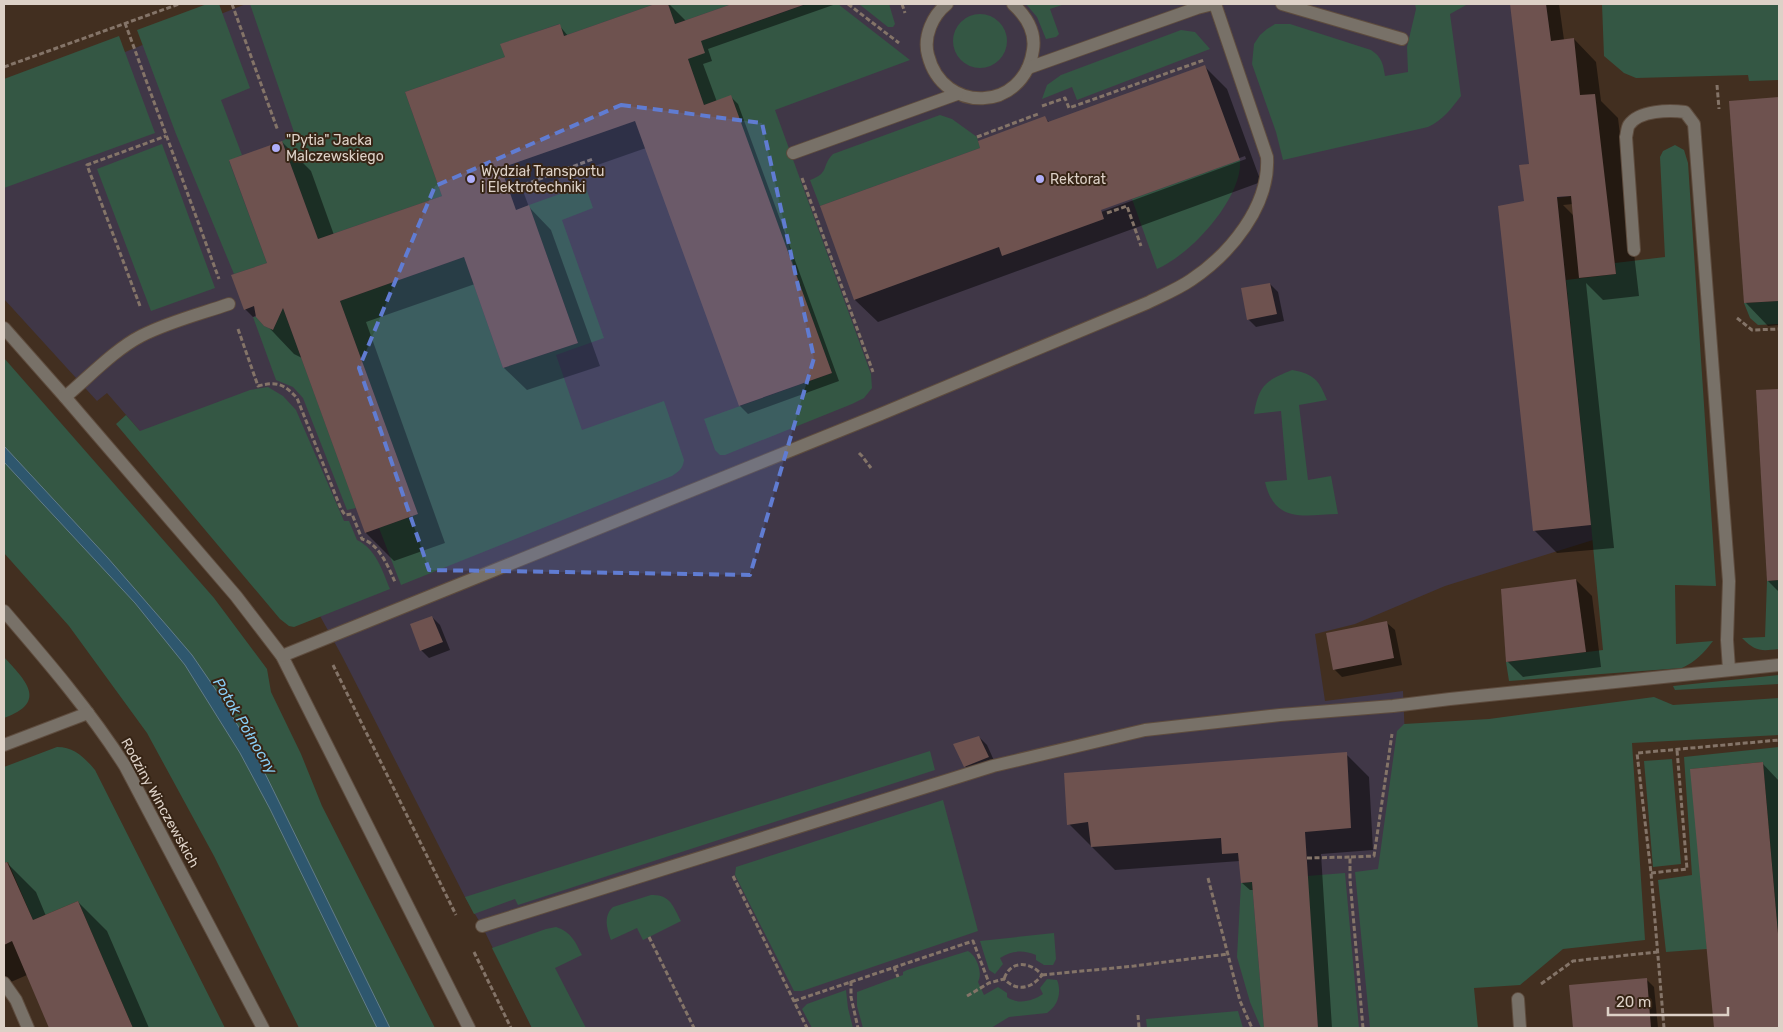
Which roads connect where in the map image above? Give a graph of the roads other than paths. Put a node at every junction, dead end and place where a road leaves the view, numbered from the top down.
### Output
1 (947, 4) edge
2 (1012, 4) edge
3 (1214, 4) edge
4 (1282, 4) edge
5 (1402, 39) dead end
6 (1028, 68) junction
7 (957, 94) junction
8 (793, 153) road end
9 (1634, 250) dead end
10 (229, 304) road end
11 (4, 328) edge
12 (65, 397) junction
13 (4, 611) edge
14 (282, 656) junction
15 (1779, 665) edge
16 (1730, 669) junction
17 (88, 713) junction
18 (4, 745) edge
19 (482, 926) dead end
20 (4, 983) edge
21 (1518, 999) road end
22 (28, 1028) edge
23 (263, 1028) edge
24 (469, 1028) edge
25 (1520, 1028) edge

1 - 7 street
2 - 6 street
3 - 6 street
3 - 14 street
4 - 5 street
6 - 7 street
7 - 8 street
9 - 16 street
10 - 12 street
11 - 12 street
12 - 14 street
13 - 17 street, Rodziny Winczewskich
14 - 24 street
15 - 16 street
16 - 19 street
17 - 18 street
17 - 23 street, Rodziny Winczewskich
20 - 22 street
21 - 25 street

